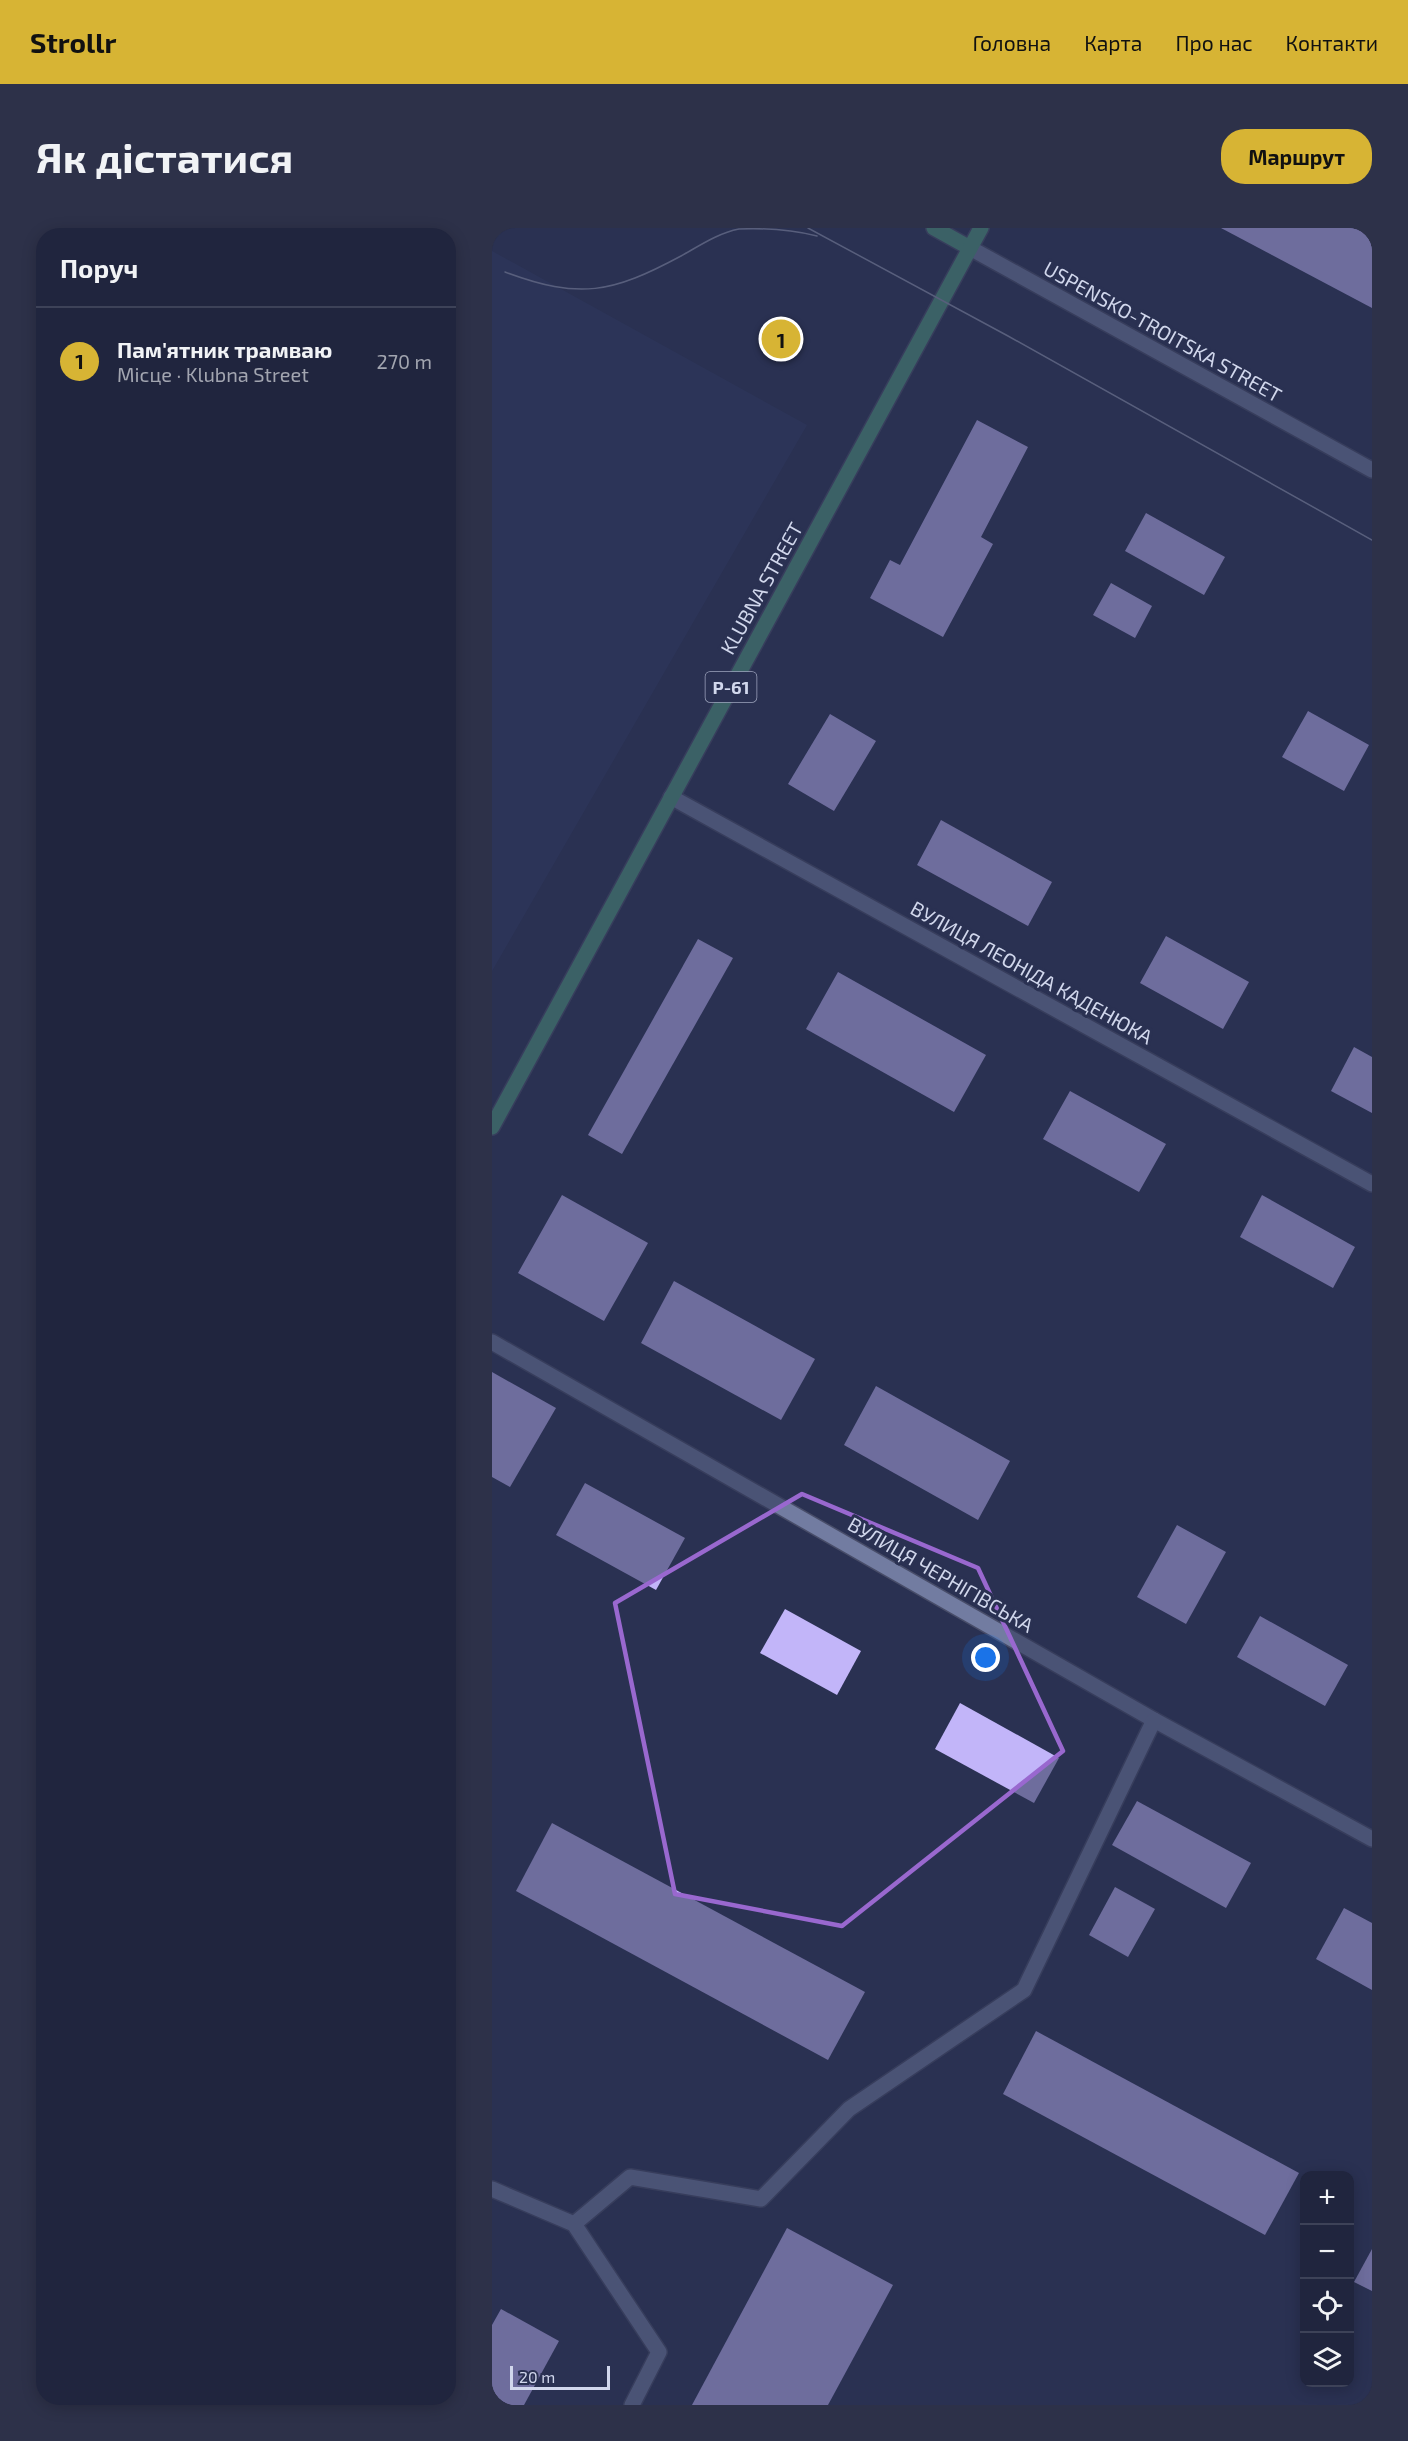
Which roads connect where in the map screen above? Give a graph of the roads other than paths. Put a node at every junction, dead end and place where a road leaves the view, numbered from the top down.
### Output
1 (934, 228) edge
2 (981, 228) edge
3 (970, 248) junction
4 (1372, 470) edge
5 (671, 797) junction
6 (492, 1127) edge
7 (1372, 1184) edge
8 (492, 1342) edge
9 (1154, 1720) junction
10 (1372, 1839) edge
11 (492, 2189) edge
12 (574, 2224) junction
13 (632, 2405) edge

1 - 3 main road, USPENSKO-TROITSKA STREET
2 - 3 main road, KLUBNA STREET / Р-61
3 - 4 street, USPENSKO-TROITSKA STREET
3 - 5 main road, KLUBNA STREET / Р-61
5 - 6 main road, KLUBNA STREET / Р-61
5 - 7 street, ВУЛИЦЯ ЛЕОНІДА КАДЕНЮКА
8 - 9 street, ВУЛИЦЯ ЧЕРНІГІВСЬКА
9 - 10 street, ВУЛИЦЯ ЧЕРНІГІВСЬКА
9 - 12 street
11 - 12 street
12 - 13 street

